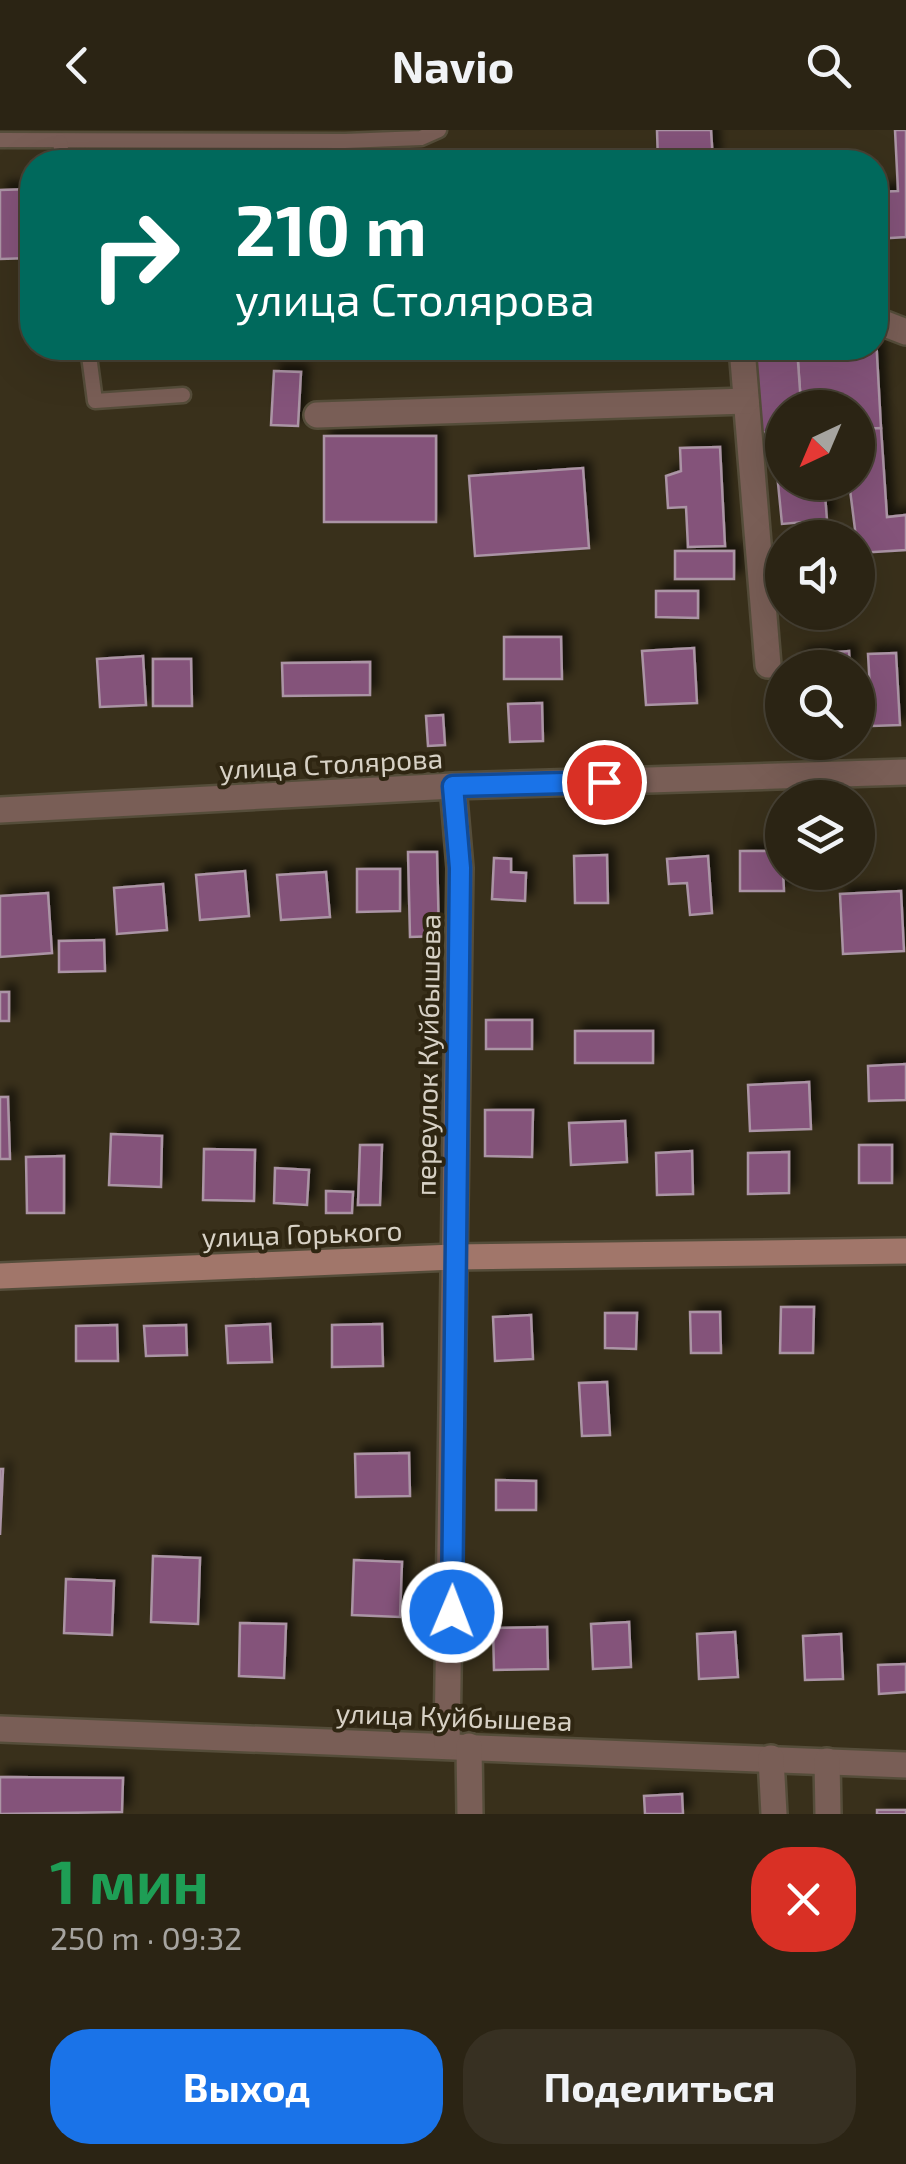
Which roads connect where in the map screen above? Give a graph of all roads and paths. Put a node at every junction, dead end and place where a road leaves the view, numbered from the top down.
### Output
1 (439, 130) edge
2 (0, 140) edge
3 (60, 142) junction
4 (61, 150) edge
5 (90, 360) edge
6 (743, 360) edge
7 (182, 395) dead end
8 (746, 401) junction
9 (317, 415) dead end
10 (767, 650) edge
11 (906, 772) edge
12 (453, 786) junction
13 (0, 810) edge
14 (906, 1252) edge
15 (454, 1257) junction
16 (0, 1276) edge
17 (0, 1729) edge
18 (458, 1746) junction
19 (771, 1758) junction
20 (827, 1761) junction
21 (906, 1765) edge
22 (470, 1814) edge
23 (774, 1814) edge
24 (828, 1814) edge

1 - 3 lane
2 - 3 lane
3 - 4 lane
5 - 7 lane
6 - 8 street
8 - 9 street
8 - 10 street
11 - 12 street, улица Столярова
12 - 13 street, улица Столярова
12 - 15 street, переулок Куйбышева
14 - 15 main road, улица Горького
15 - 16 main road, улица Горького
15 - 18 street, переулок Куйбышева
17 - 18 street, улица Куйбышева
18 - 19 street, улица Куйбышева
18 - 22 street, переулок Куйбышева
19 - 20 street, улица Куйбышева
19 - 23 street
20 - 21 street, улица Куйбышева
20 - 24 street

